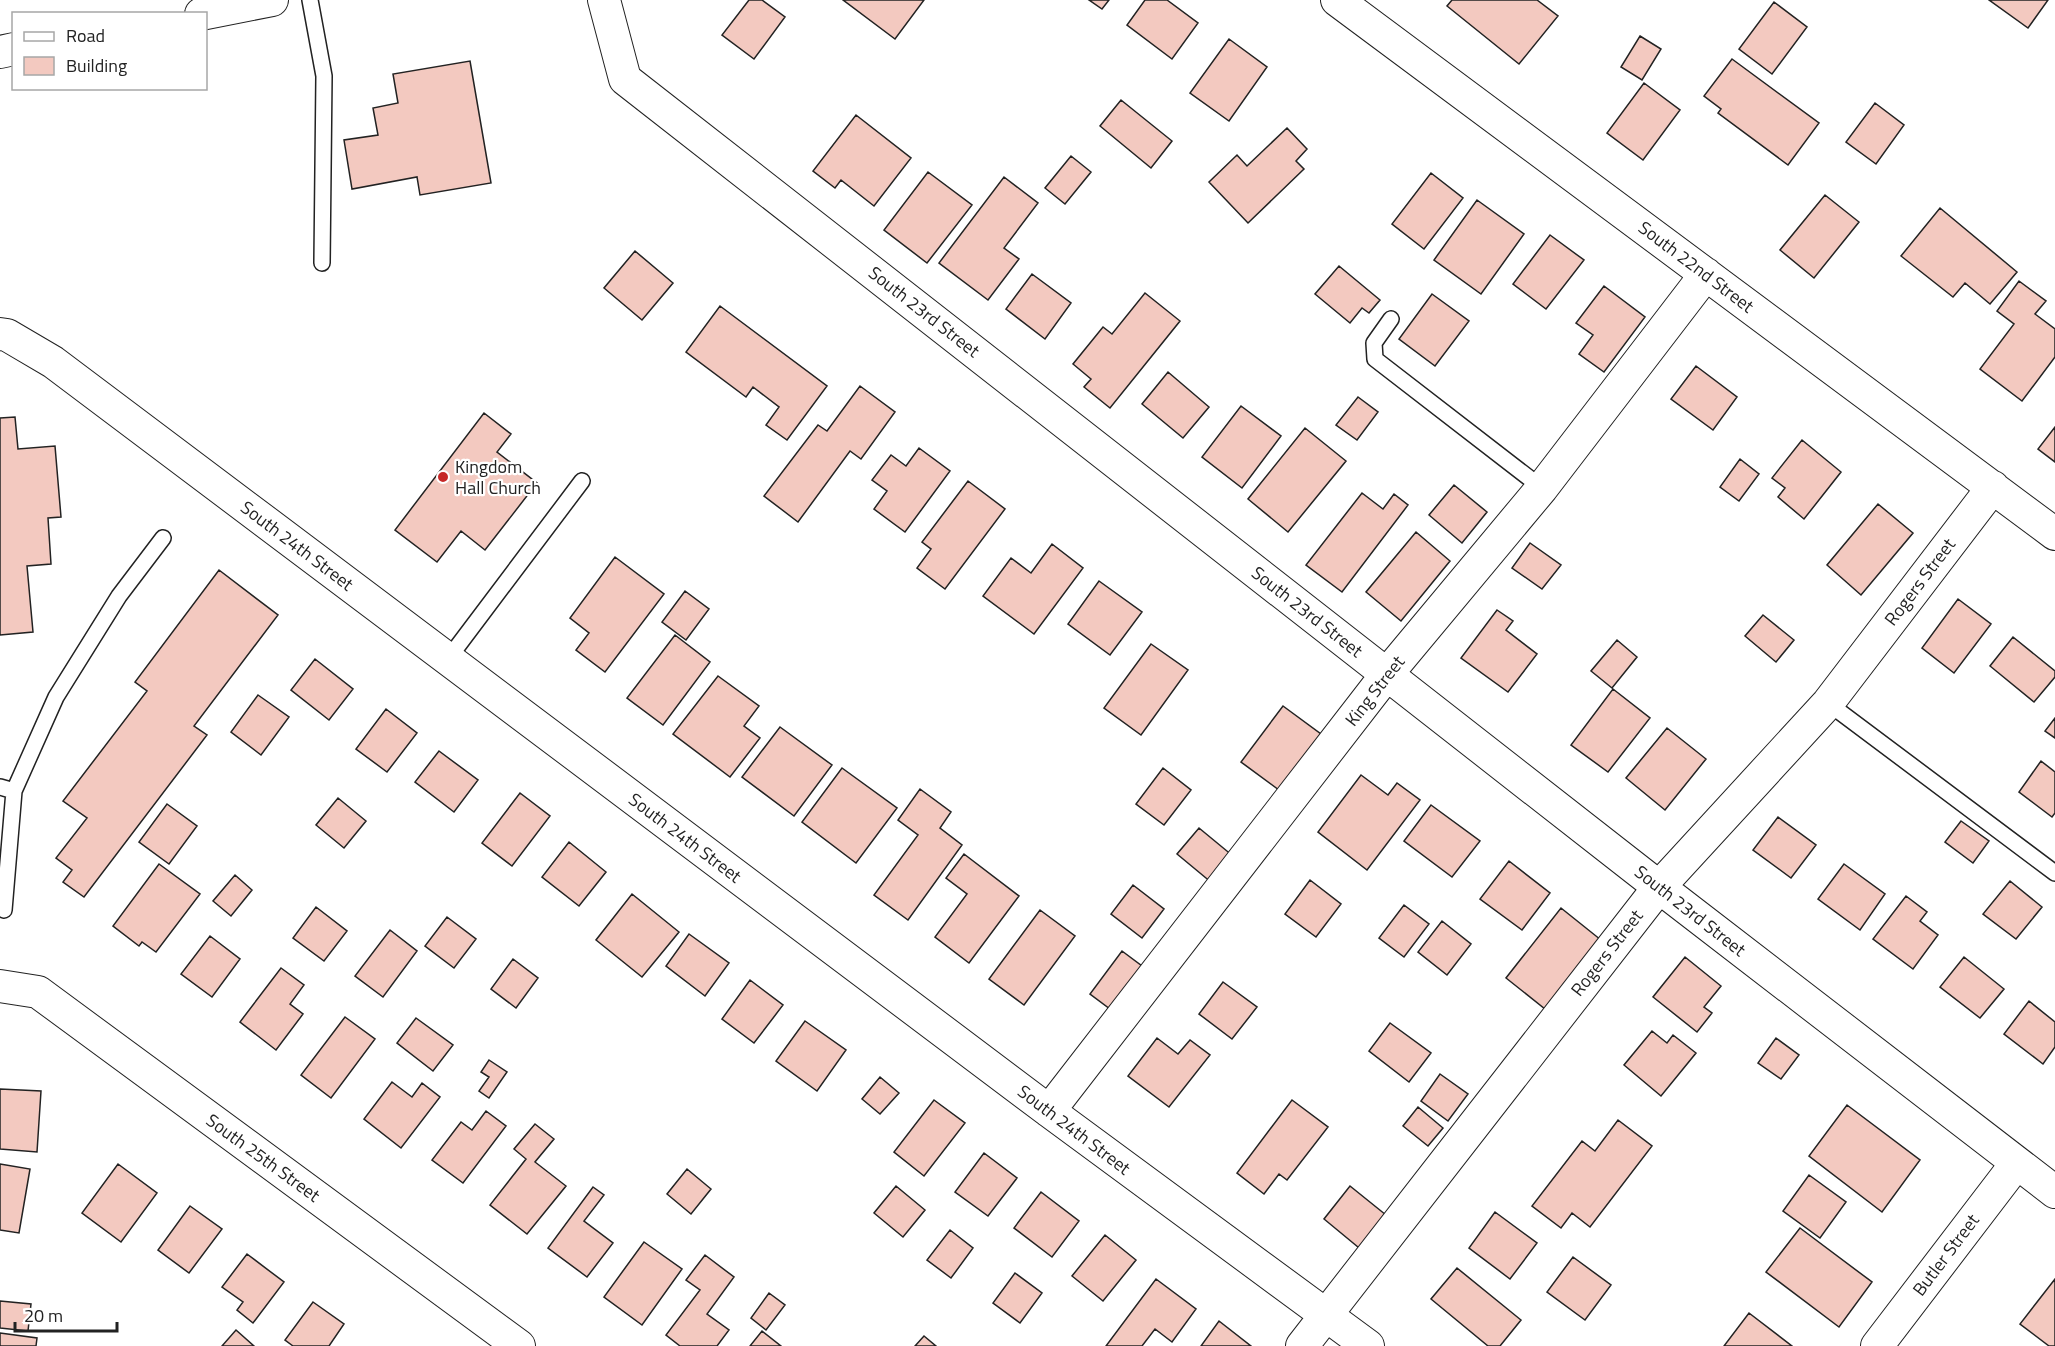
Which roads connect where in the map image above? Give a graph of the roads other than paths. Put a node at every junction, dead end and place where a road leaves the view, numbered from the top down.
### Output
1 (272, 0) edge
2 (310, 0) edge
3 (604, 0) edge
4 (1336, 0) edge
5 (207, 13) edge
6 (321, 263) dead end
7 (1706, 274) junction
8 (1391, 319) dead end
9 (0, 334) edge
10 (582, 481) dead end
11 (1542, 488) junction
12 (1993, 488) junction
13 (2055, 534) edge
14 (163, 538) dead end
15 (448, 659) junction
16 (1387, 674) junction
17 (1828, 704) junction
18 (7, 789) edge
19 (2055, 873) edge
20 (1659, 886) junction
21 (4, 910) dead end
22 (0, 986) edge
23 (1049, 1111) junction
24 (2016, 1164) junction
25 (2055, 1192) edge
26 (1325, 1316) junction
27 (519, 1346) edge
28 (1302, 1346) edge
29 (1368, 1346) edge
30 (1877, 1346) edge

1 - 5 street
2 - 6 lane
3 - 16 street, South 23rd Street
4 - 7 street, South 22nd Street
7 - 11 street, King Street
7 - 12 street, South 22nd Street
8 - 11 lane
9 - 15 street, South 24th Street
10 - 15 lane
11 - 16 street, King Street
12 - 13 street, South 22nd Street
12 - 17 street, Rogers Street
14 - 18 lane
15 - 23 street, South 24th Street
16 - 20 street, South 23rd Street
16 - 23 street, King Street
17 - 19 lane
17 - 20 street, Rogers Street
18 - 21 lane
20 - 24 street, South 23rd Street
20 - 26 street, Rogers Street
22 - 27 street, South 25th Street
23 - 26 street, South 24th Street
24 - 25 street, South 23rd Street
24 - 30 street, Butler Street
26 - 28 street, Rogers Street
26 - 29 street, South 24th Street

